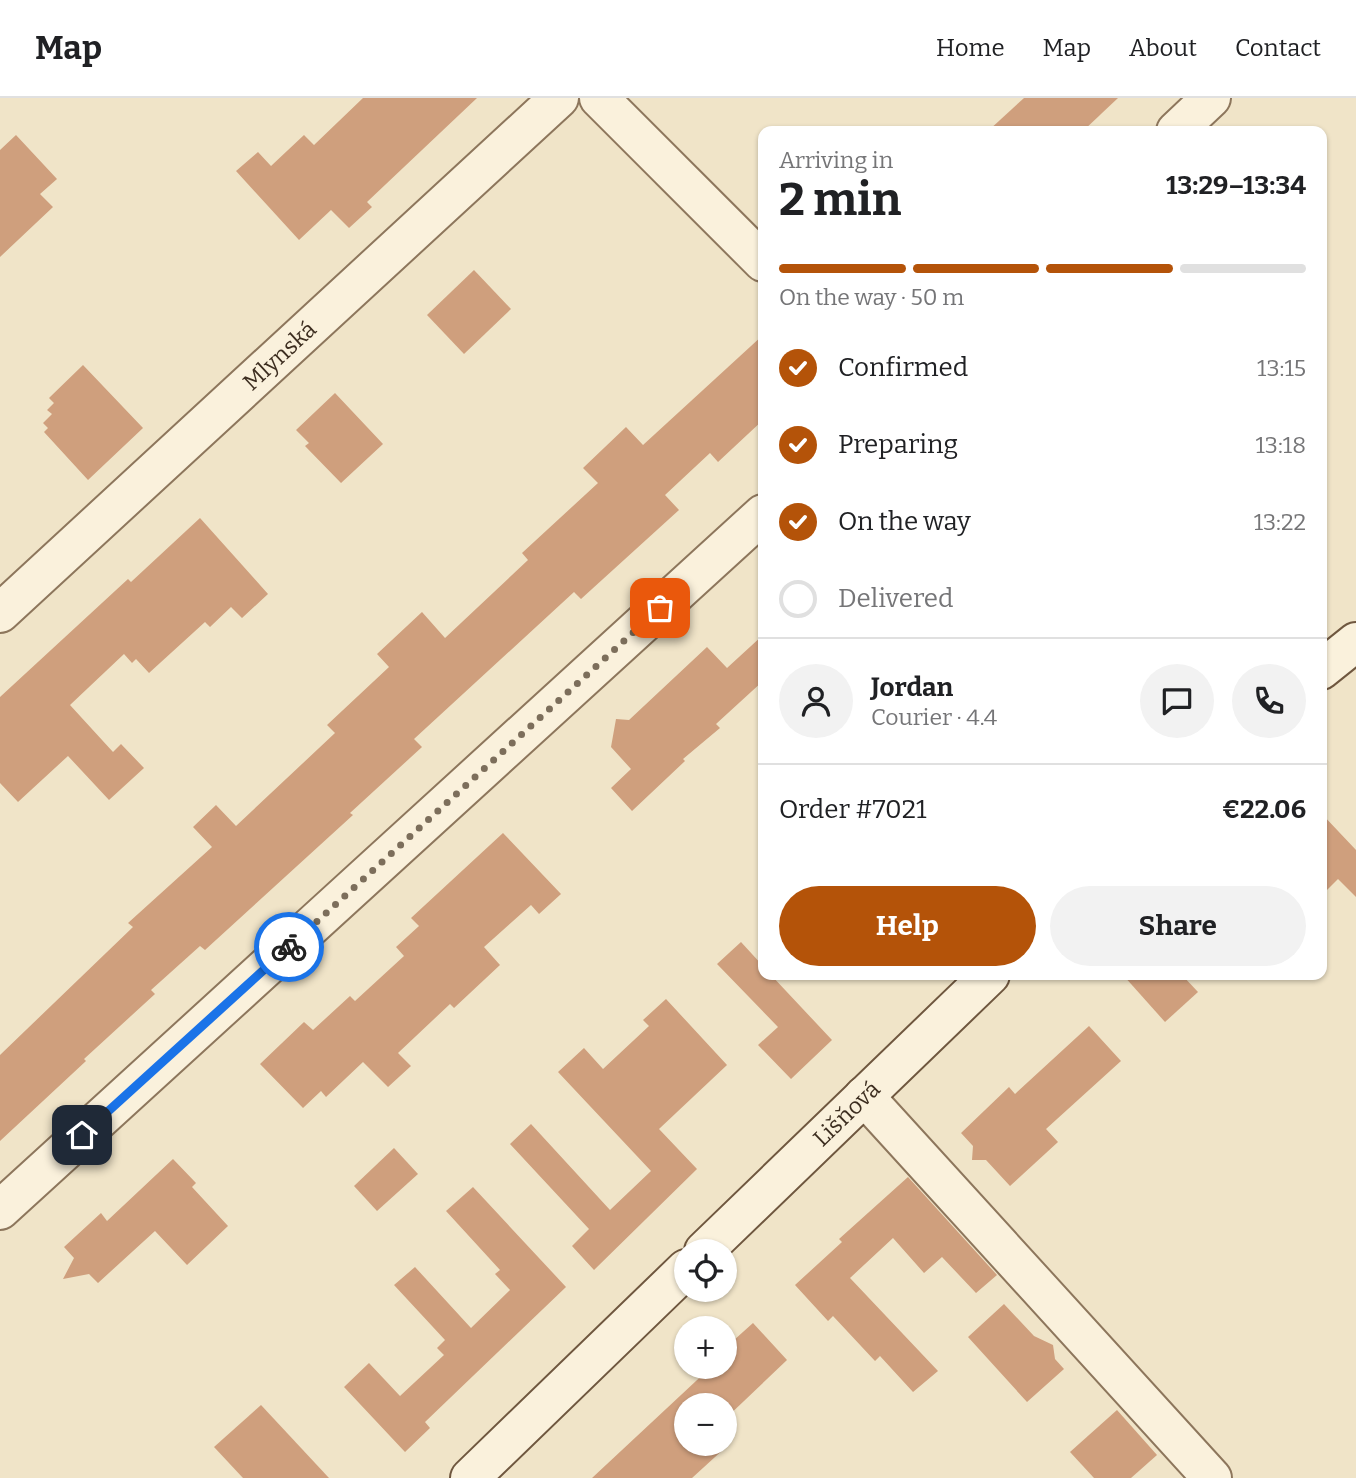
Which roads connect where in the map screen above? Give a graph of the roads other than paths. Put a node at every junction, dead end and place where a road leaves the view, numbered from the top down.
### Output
1 (559, 98) edge
2 (598, 98) edge
3 (1211, 98) edge
4 (1181, 126) edge
5 (758, 257) edge
6 (758, 519) edge
7 (0, 613) edge
8 (1356, 642) edge
9 (1327, 665) edge
10 (985, 980) edge
11 (864, 1096) junction
12 (0, 1210) edge
13 (716, 1239) edge
14 (674, 1281) edge
15 (470, 1478) edge
16 (1212, 1478) edge

1 - 7 street, Mlynská
2 - 5 street
3 - 4 street
6 - 12 street
8 - 9 street
10 - 11 street, Lišňová
11 - 13 street, Lišňová
11 - 16 street
14 - 15 street

